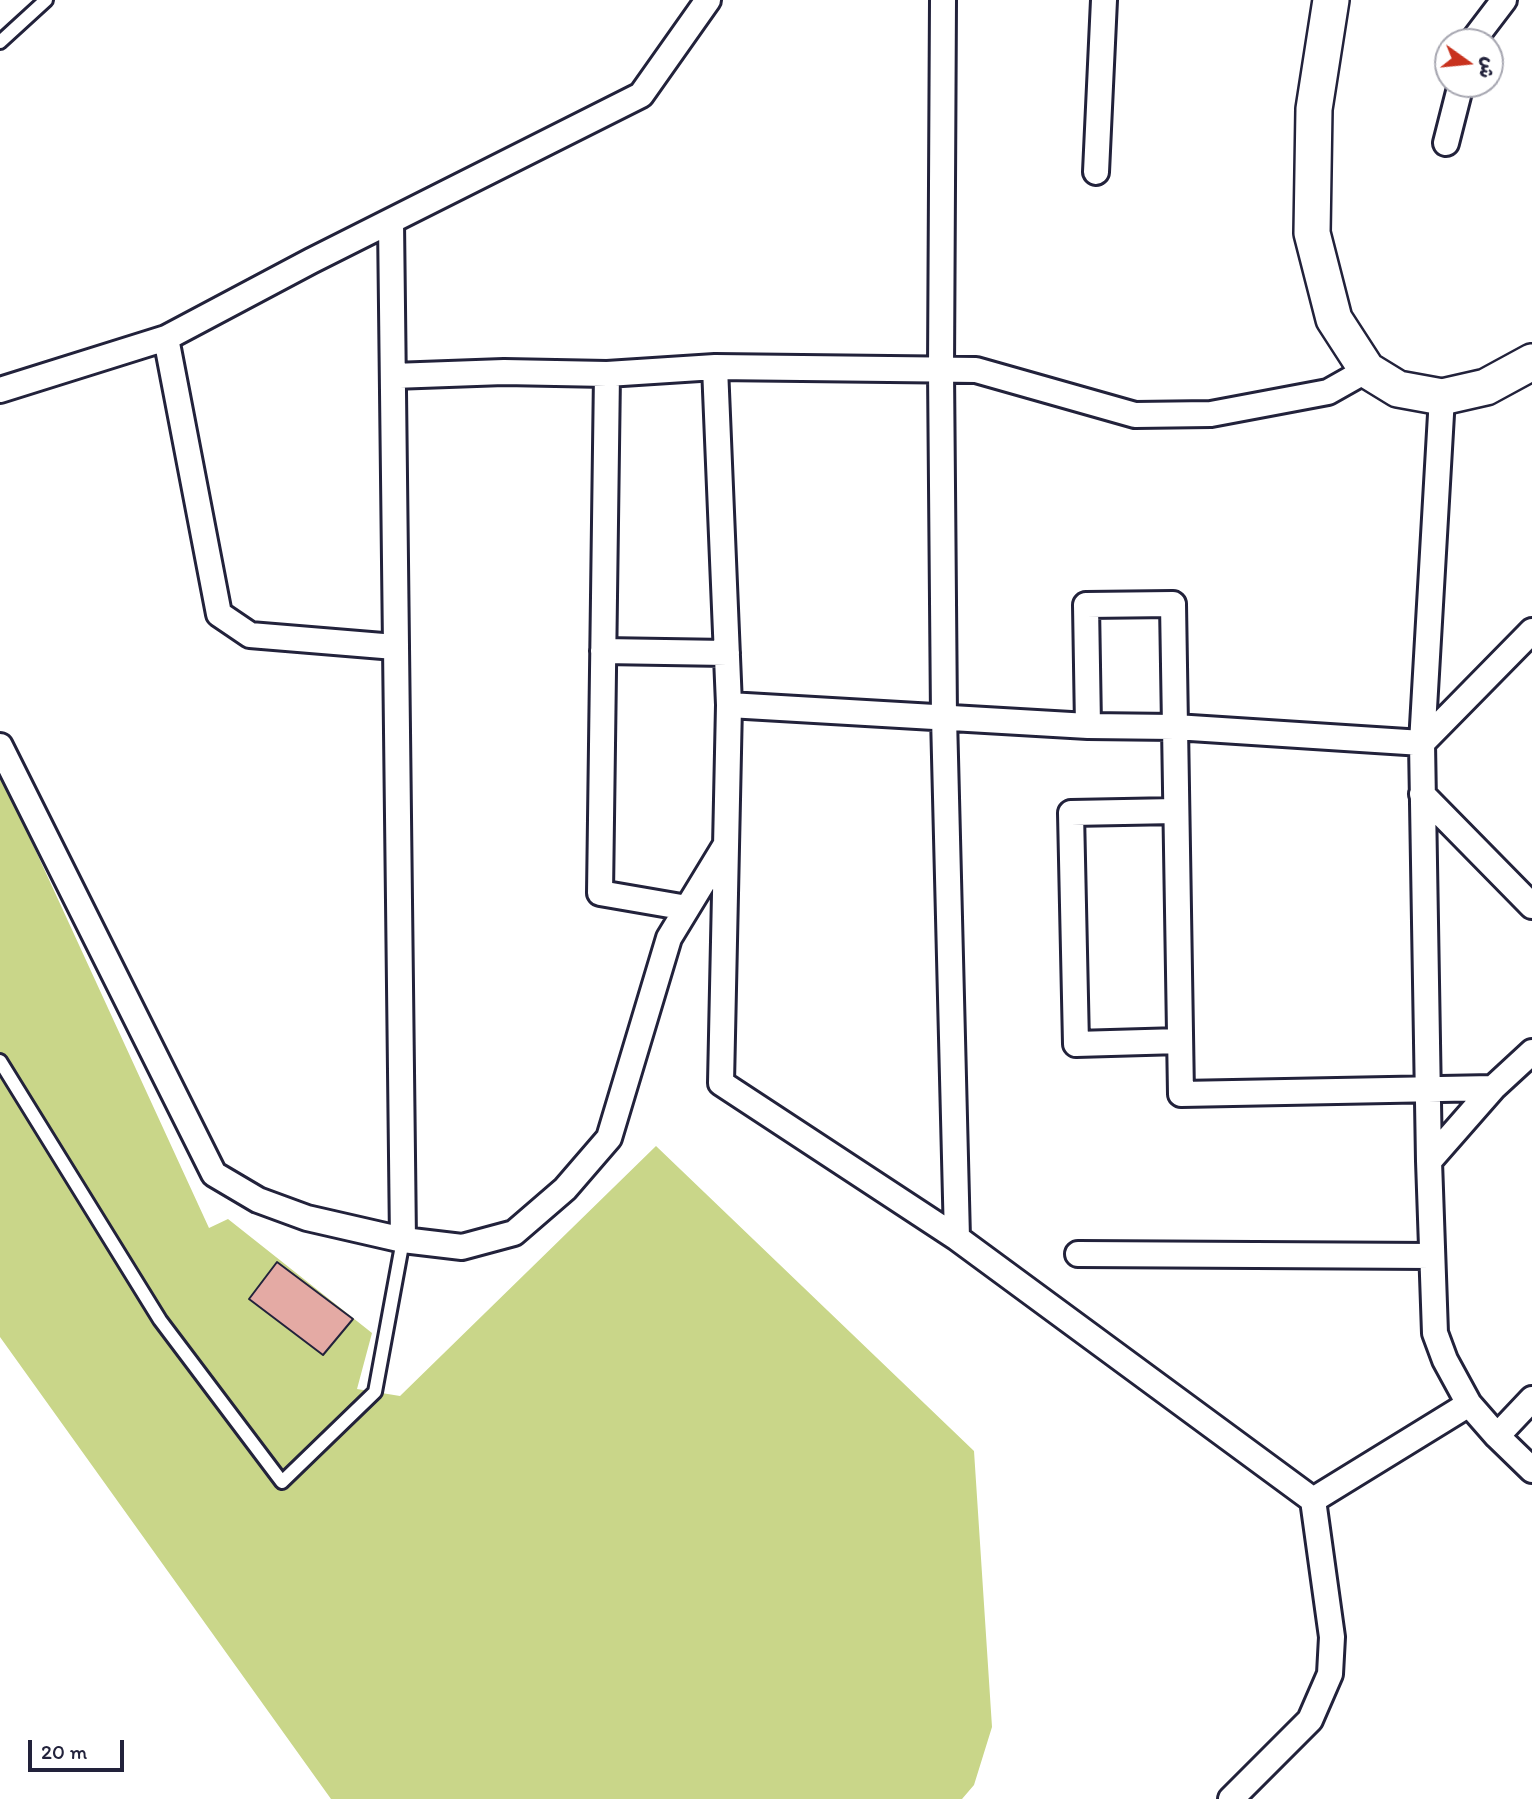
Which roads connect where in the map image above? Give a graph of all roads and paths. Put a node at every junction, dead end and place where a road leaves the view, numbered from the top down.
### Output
1 (46, 0) edge
2 (708, 0) edge
3 (943, 0) edge
4 (1104, 0) edge
5 (1331, 0) edge
6 (1504, 0) edge
7 (1483, 28) edge
8 (0, 42) edge
9 (1457, 98) edge
10 (1446, 143) dead end
11 (1096, 172) dead end
12 (391, 222) junction
13 (166, 338) junction
14 (1532, 362) edge
15 (715, 367) junction
16 (942, 370) junction
17 (1367, 370) junction
18 (607, 374) junction
19 (393, 376) junction
20 (0, 390) edge
21 (1442, 397) junction
22 (1532, 631) edge
23 (395, 647) junction
24 (603, 651) junction
25 (727, 653) junction
26 (729, 705) junction
27 (944, 717) junction
28 (1088, 726) junction
29 (1175, 727) junction
30 (1422, 743) junction
31 (0, 746) edge
32 (1422, 794) junction
33 (1176, 811) junction
34 (726, 844) junction
35 (1532, 906) edge
36 (687, 908) junction
37 (1180, 1041) junction
38 (1532, 1052) edge
39 (0, 1061) edge
40 (1493, 1088) junction
41 (1427, 1090) junction
42 (1429, 1161) junction
43 (957, 1238) junction
44 (403, 1240) junction
45 (1077, 1254) dead end
46 (1432, 1256) junction
47 (1532, 1399) edge
48 (1469, 1404) junction
49 (1497, 1436) junction
50 (1532, 1470) edge
51 (1313, 1500) junction
52 (1231, 1799) edge

1 - 8 lane
2 - 12 street
3 - 16 street
4 - 11 street
5 - 17 main road
6 - 7 street
9 - 10 street
12 - 13 street
12 - 19 street
13 - 20 street
13 - 23 street
14 - 21 main road
15 - 16 street
15 - 18 street
15 - 25 street
16 - 17 street
16 - 27 street
17 - 21 main road
18 - 19 street
18 - 24 street
19 - 23 street
21 - 30 street
22 - 30 street
23 - 44 street
24 - 25 street
24 - 36 street
25 - 26 street
26 - 27 street
26 - 34 street
27 - 28 street
27 - 43 street
28 - 29 street
28 - 29 street
29 - 30 street
29 - 33 street
30 - 32 street
31 - 44 street
32 - 35 street
32 - 41 street
33 - 37 street
33 - 37 street
34 - 36 street
34 - 43 street
36 - 44 street
37 - 41 street
38 - 40 street
39 - 44 lane
40 - 41 street
40 - 42 street
41 - 42 street
42 - 46 street
43 - 51 street
45 - 46 street
46 - 48 street
47 - 49 street
48 - 49 street
48 - 51 street
49 - 50 street
51 - 52 street

